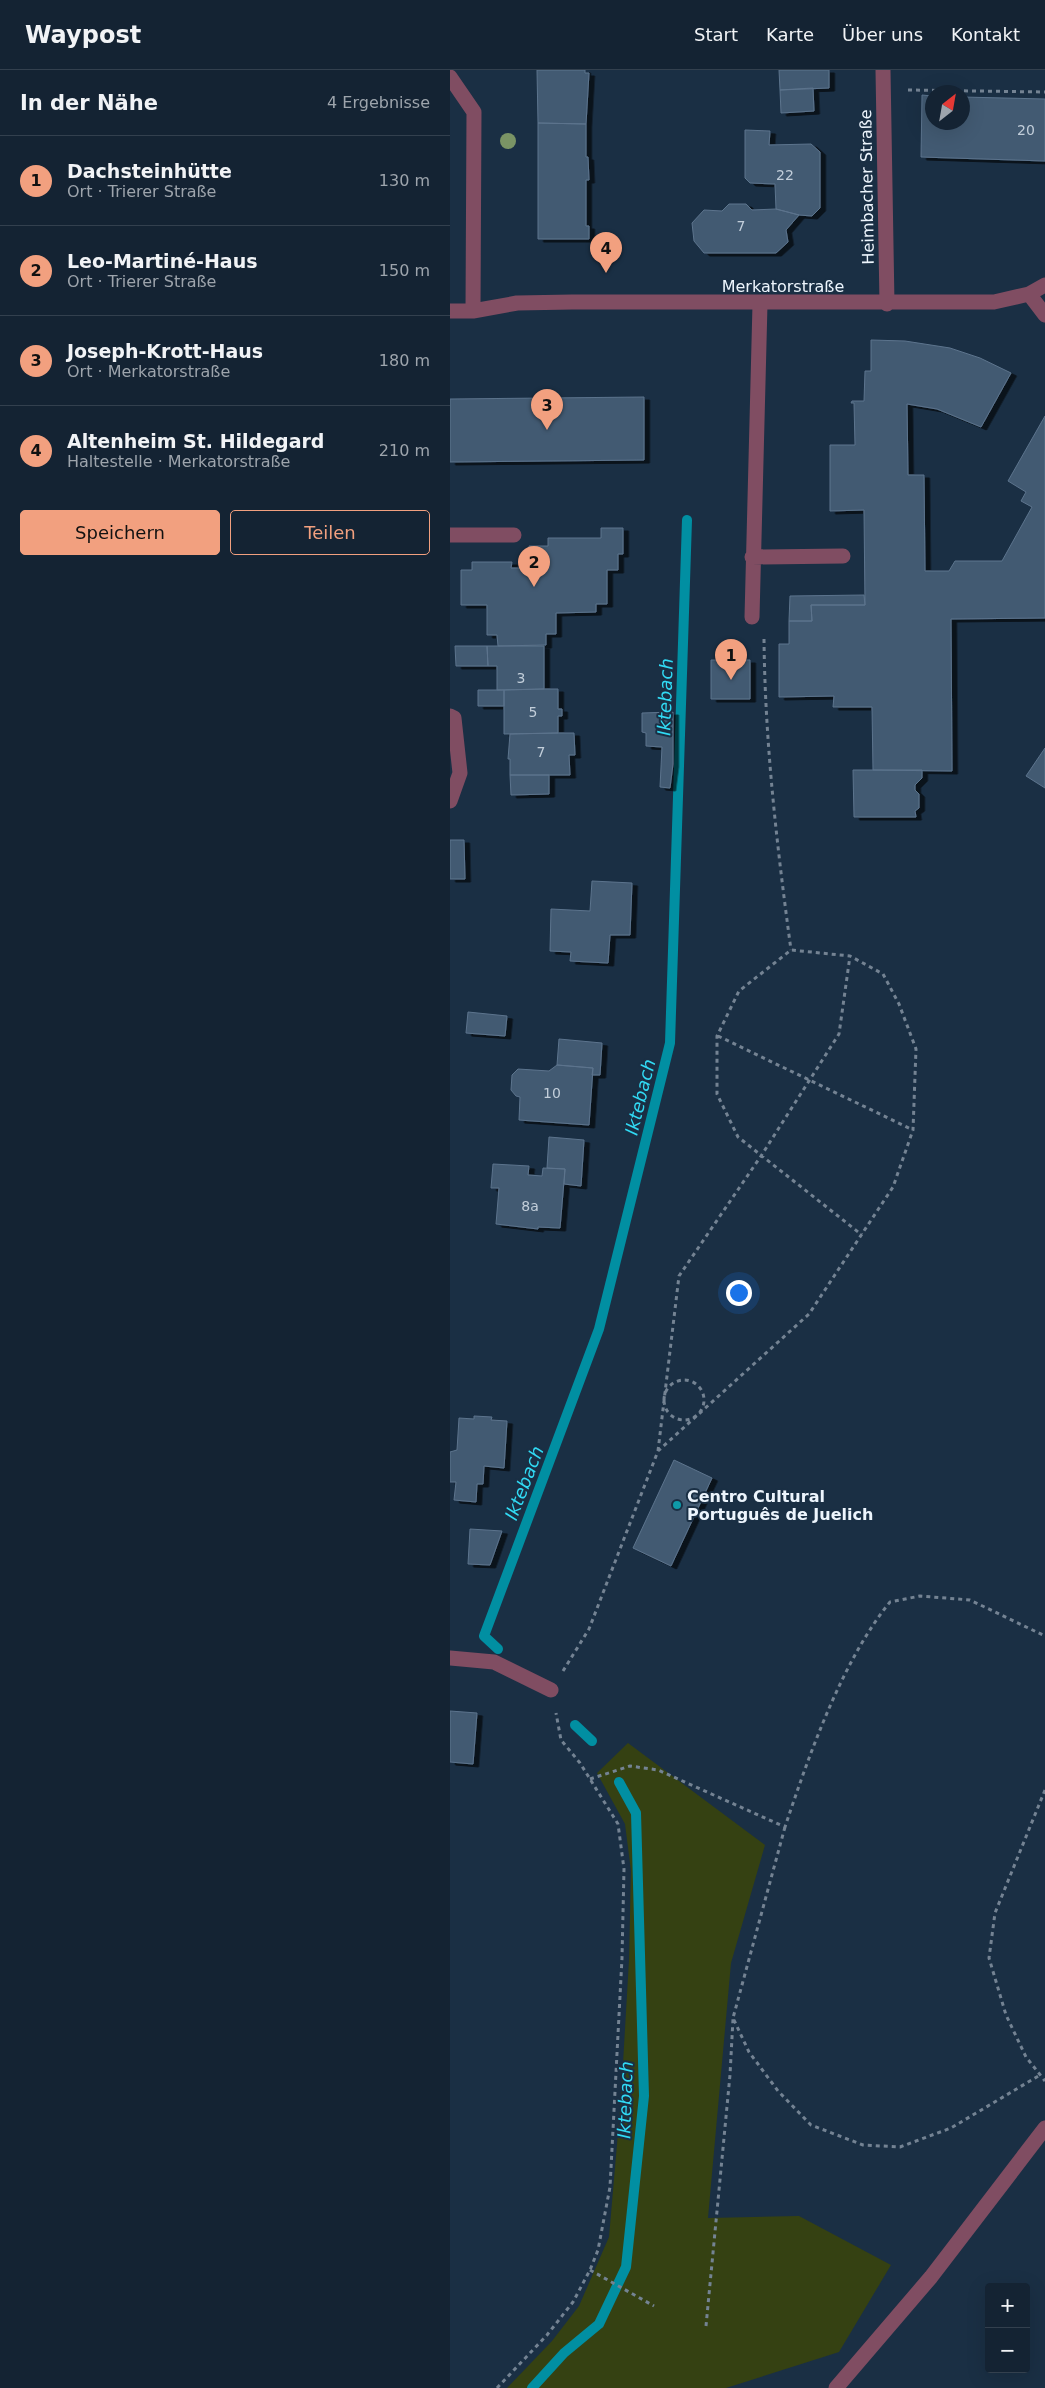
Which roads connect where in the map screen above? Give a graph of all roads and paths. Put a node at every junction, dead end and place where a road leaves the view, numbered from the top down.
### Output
1 (883, 70) edge
2 (450, 77) edge
3 (882, 89) junction
4 (1045, 92) edge
5 (1045, 285) edge
6 (1029, 294) junction
7 (760, 304) junction
8 (887, 304) junction
9 (450, 311) edge
10 (473, 311) junction
11 (1045, 315) edge
12 (450, 535) edge
13 (514, 535) dead end
14 (843, 556) dead end
15 (752, 557) junction
16 (752, 617) dead end
17 (764, 639) dead end
18 (450, 716) edge
19 (450, 801) edge
20 (790, 950) junction
21 (850, 956) junction
22 (717, 1036) junction
23 (810, 1080) junction
24 (913, 1130) junction
25 (761, 1156) junction
26 (862, 1236) junction
27 (665, 1395) junction
28 (699, 1413) junction
29 (658, 1451) junction
30 (1045, 1636) edge
31 (450, 1658) edge
32 (552, 1690) junction
33 (590, 1780) junction
34 (1045, 1790) edge
35 (786, 1827) junction
36 (733, 2018) junction
37 (1040, 2075) junction
38 (1045, 2080) edge
39 (1045, 2128) edge
40 (590, 2270) junction
41 (654, 2306) dead end
42 (706, 2326) dead end
43 (498, 2388) edge
44 (836, 2388) edge

1 - 3 street, Heimbacher Straße
2 - 10 street
3 - 4 path
3 - 8 street, Heimbacher Straße
5 - 6 street, Merkatorstraße
6 - 8 street, Merkatorstraße
6 - 11 street
7 - 8 street, Merkatorstraße
7 - 10 street, Merkatorstraße
7 - 15 street
9 - 10 street, Merkatorstraße
12 - 13 street
14 - 15 street
15 - 16 street
17 - 20 path
18 - 19 street
20 - 21 path
20 - 22 path
21 - 23 path
21 - 24 path
22 - 23 path
22 - 25 path
23 - 24 path
23 - 25 path
24 - 26 path
25 - 26 path
25 - 27 path
26 - 28 path
27 - 28 path
27 - 28 path
27 - 29 path
28 - 29 path
29 - 32 path
30 - 35 path
31 - 32 street
32 - 33 path
33 - 35 path
33 - 40 path
34 - 37 path
35 - 36 path
36 - 37 path
36 - 42 path
37 - 38 path
39 - 44 street
40 - 41 path
40 - 43 path

